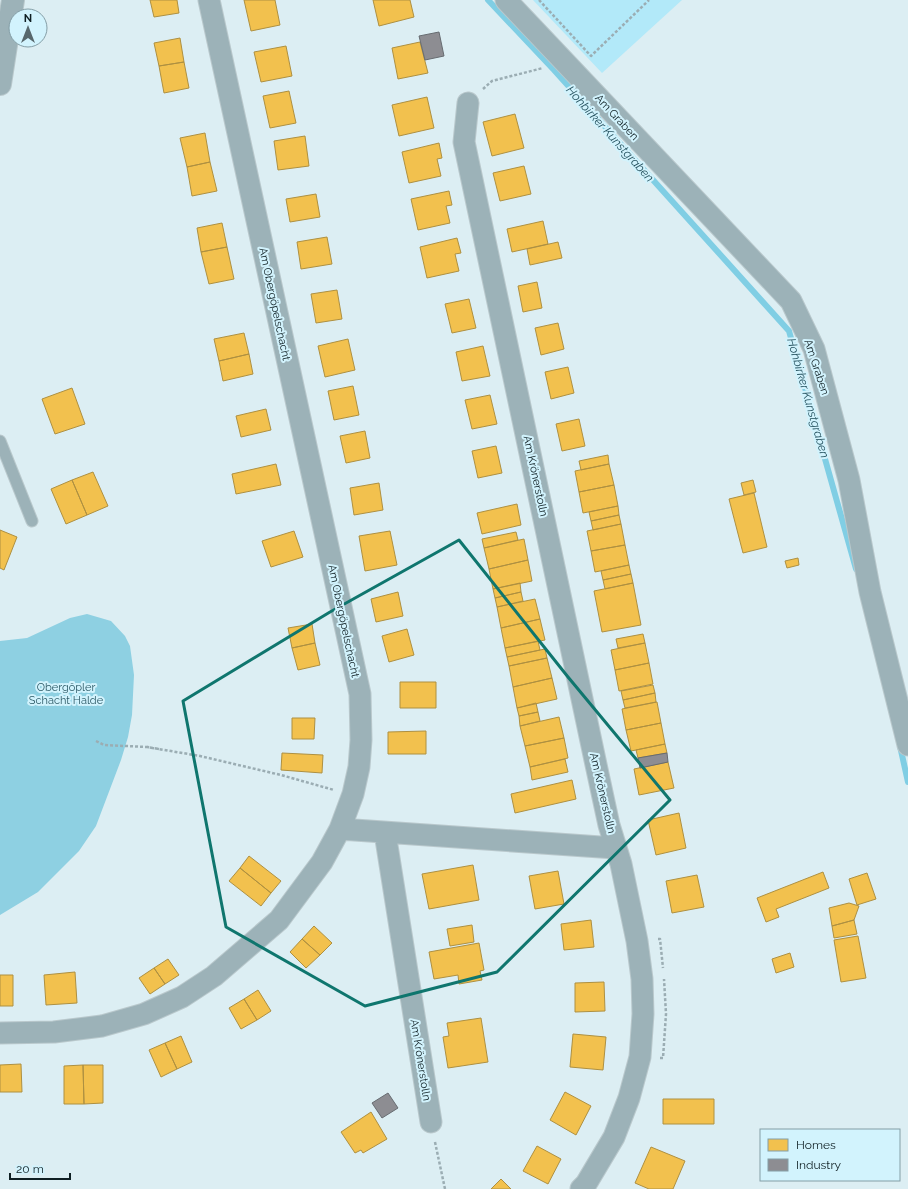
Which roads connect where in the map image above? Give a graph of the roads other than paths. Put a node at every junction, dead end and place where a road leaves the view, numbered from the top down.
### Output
1 (13, 0) edge
2 (209, 0) edge
3 (506, 0) edge
4 (0, 84) edge
5 (468, 104) road end
6 (0, 441) edge
7 (32, 520) dead end
8 (908, 745) edge
9 (340, 829) junction
10 (385, 833) junction
11 (615, 848) junction
12 (0, 1033) edge
13 (431, 1122) road end
14 (581, 1189) edge

1 - 4 street
2 - 9 street, Am Obergöpelschacht
3 - 8 street, Am Graben
5 - 11 street, Am Krönerstolln
6 - 7 lane
9 - 10 street, Am Krönerstolln
9 - 12 street, Am Obergöpelschacht
10 - 11 street, Am Krönerstolln
10 - 13 street, Am Krönerstolln
11 - 14 street, Am Krönerstolln

